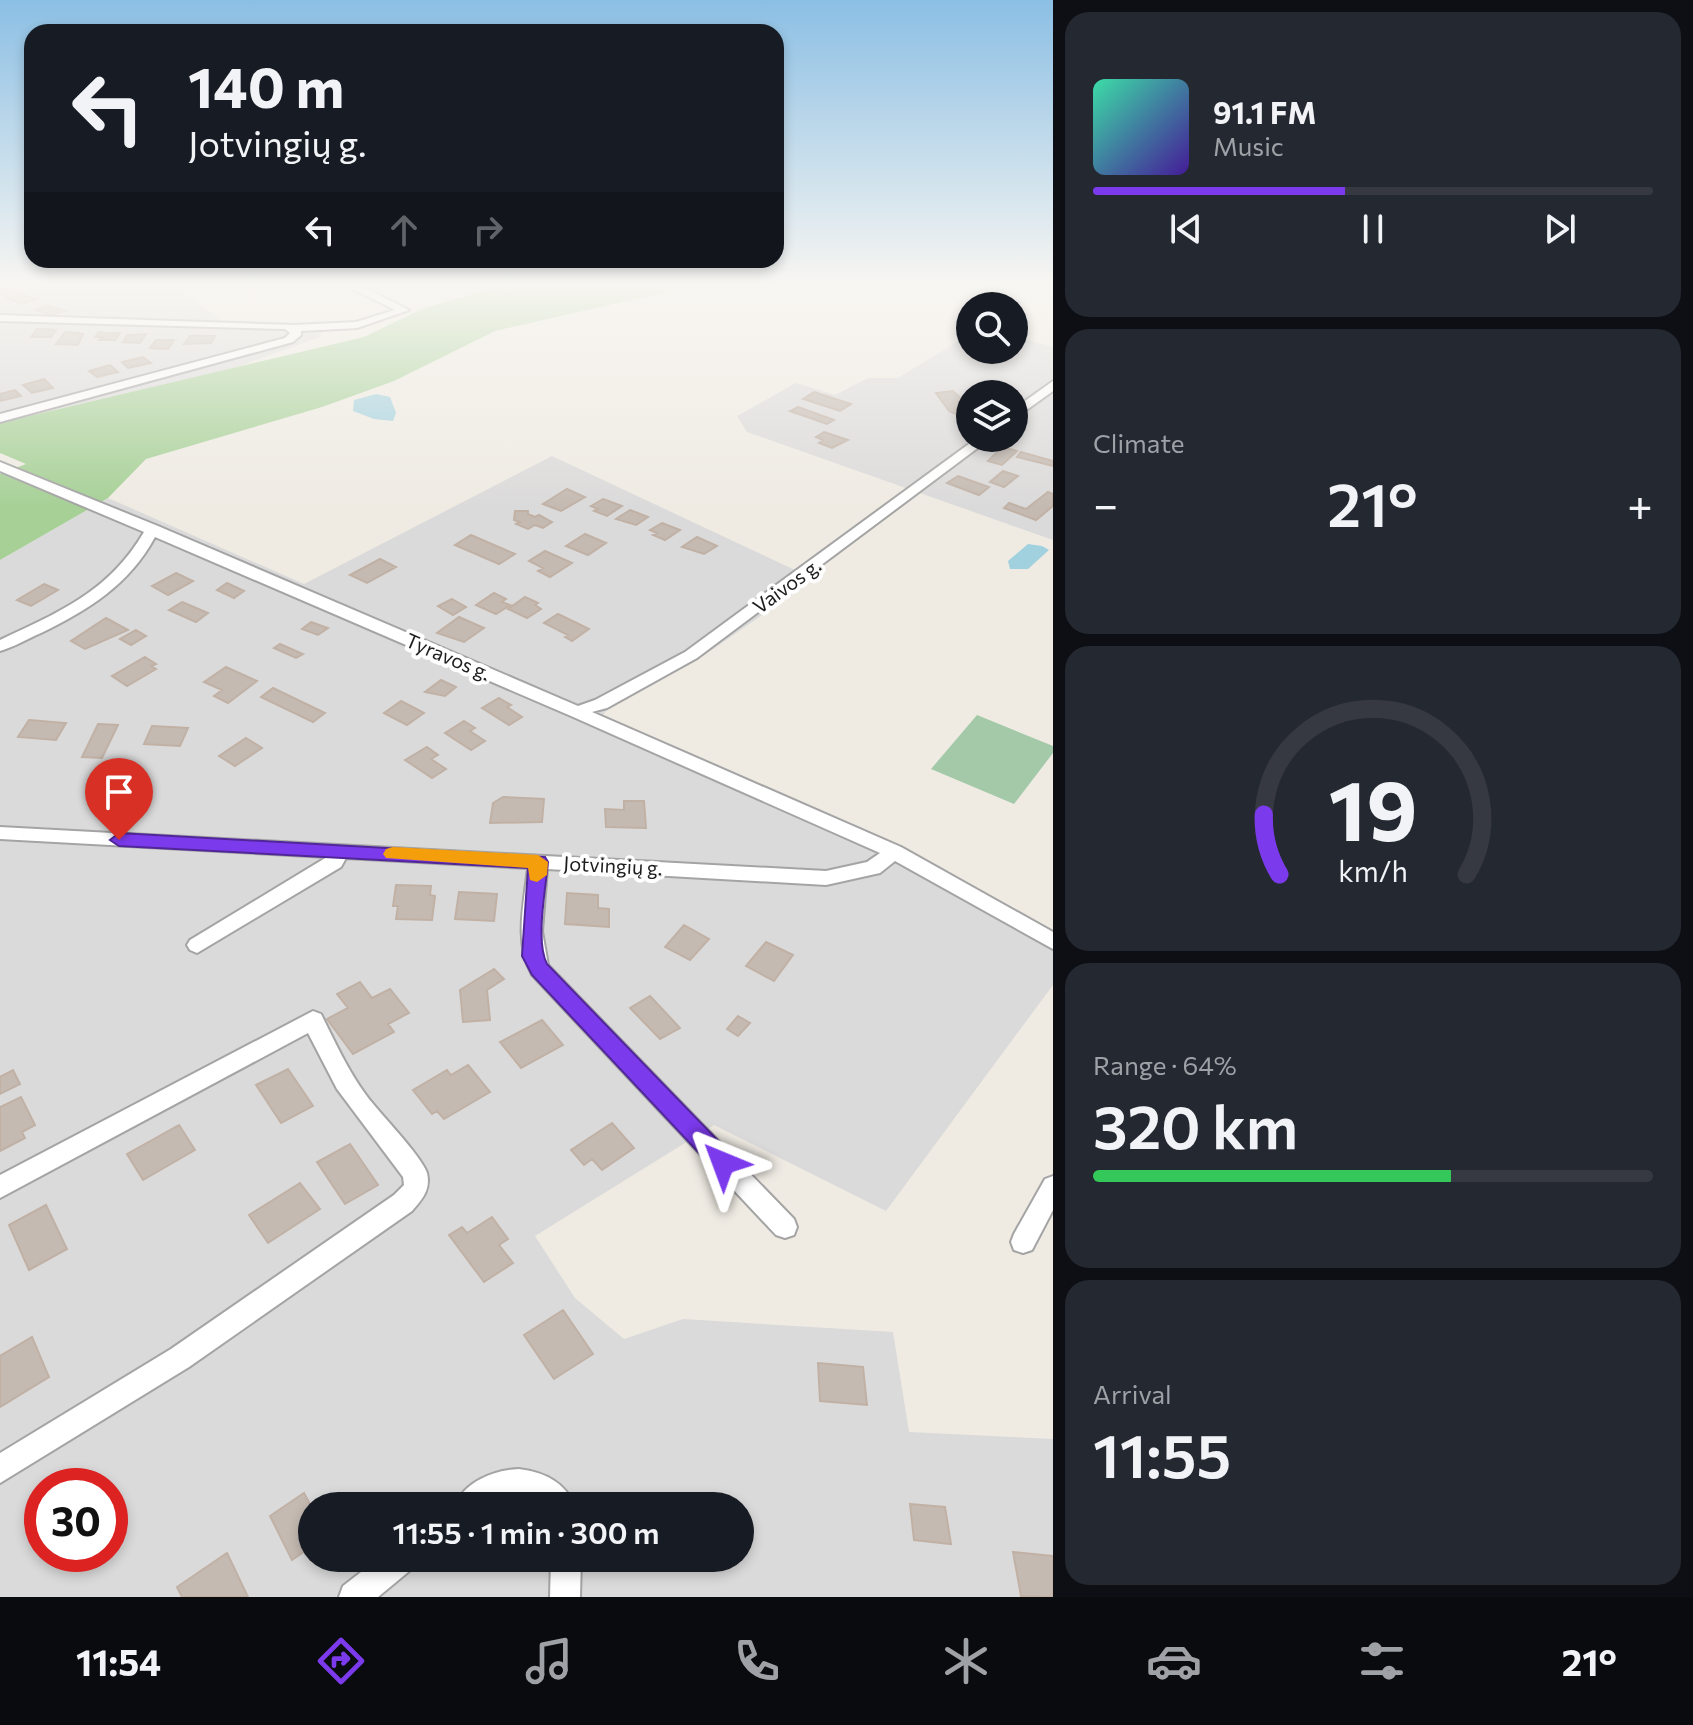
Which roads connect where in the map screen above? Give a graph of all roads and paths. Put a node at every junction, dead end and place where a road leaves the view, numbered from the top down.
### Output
1 (220, 359) edge
2 (1053, 385) edge
3 (1028, 404) edge
4 (0, 418) edge
5 (966, 452) edge
6 (0, 466) edge
7 (153, 529) junction
8 (0, 646) edge
9 (577, 712) junction
10 (0, 833) edge
11 (341, 851) junction
12 (894, 852) junction
13 (538, 862) junction
14 (1053, 941) edge
15 (197, 945) dead end
16 (0, 1187) edge
17 (1053, 1187) edge
18 (785, 1227) dead end
19 (1023, 1242) dead end
20 (0, 1469) edge
21 (487, 1492) edge
22 (546, 1492) edge
23 (385, 1572) edge
24 (566, 1572) edge
25 (354, 1597) edge
26 (565, 1597) edge

1 - 4 street
2 - 3 street
5 - 9 street, Vaivos g.
6 - 7 street, Tyravos g.
7 - 8 street
7 - 9 street, Tyravos g.
9 - 12 street, Tyravos g.
10 - 11 street, Jotvingių g.
11 - 13 street, Jotvingių g.
11 - 15 street
12 - 13 street, Jotvingių g.
12 - 14 street
13 - 18 street
16 - 20 street
17 - 19 street
21 - 22 street
23 - 25 street
24 - 26 street

